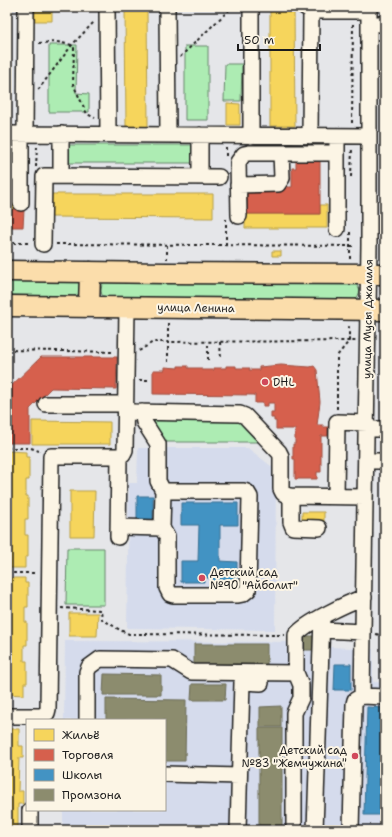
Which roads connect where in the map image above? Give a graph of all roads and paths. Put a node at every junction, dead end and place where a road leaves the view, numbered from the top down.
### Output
1 (26, 7) edge
2 (167, 7) edge
3 (232, 7) edge
4 (251, 7) edge
5 (107, 8) edge
6 (308, 9) edge
7 (369, 14) edge
8 (385, 24) edge
9 (38, 43) dead end
10 (72, 45) junction
11 (167, 70) junction
12 (36, 94) dead end
13 (108, 129) junction
14 (18, 134) edge
15 (61, 134) junction
16 (168, 135) junction
17 (200, 135) junction
18 (251, 136) junction
19 (310, 136) junction
20 (337, 136) junction
21 (369, 136) junction
22 (281, 153) junction
23 (337, 153) junction
24 (14, 172) edge
25 (61, 175) junction
26 (200, 176) junction
27 (219, 177) dead end
28 (238, 185) junction
29 (21, 203) dead end
30 (238, 216) dead end
31 (337, 229) dead end
32 (7, 243) edge
33 (42, 244) junction
34 (350, 246) junction
35 (369, 246) junction
36 (7, 271) edge
37 (90, 272) junction
38 (368, 274) edge
39 (7, 306) edge
40 (89, 307) junction
41 (127, 307) junction
42 (367, 310) edge
43 (349, 341) junction
44 (368, 341) junction
45 (168, 342) junction
46 (208, 342) junction
47 (220, 342) junction
48 (8, 351) edge
49 (126, 352) junction
50 (208, 360) dead end
51 (221, 360) dead end
52 (168, 364) dead end
53 (138, 380) dead end
54 (149, 380) dead end
55 (46, 404) dead end
56 (125, 408) junction
57 (142, 412) junction
58 (336, 422) junction
59 (367, 426) junction
60 (385, 429) edge
61 (7, 448) edge
62 (51, 456) junction
63 (119, 456) junction
64 (366, 461) junction
65 (385, 461) edge
66 (163, 491) junction
67 (291, 496) junction
68 (336, 497) junction
69 (365, 497) junction
70 (162, 528) junction
71 (319, 528) dead end
72 (7, 573) edge
73 (50, 573) junction
74 (364, 597) junction
75 (50, 608) junction
76 (322, 624) junction
77 (363, 632) junction
78 (296, 635) junction
79 (277, 673) junction
80 (296, 673) junction
81 (362, 696) junction
82 (385, 697) edge
83 (7, 716) edge
84 (32, 718) edge
85 (87, 719) edge
86 (166, 774) edge
87 (239, 776) junction
88 (30, 811) edge
89 (30, 830) edge
90 (238, 830) edge
91 (294, 830) edge
92 (315, 830) edge
93 (351, 830) edge

1 - 14 street
2 - 11 street
3 - 11 path
4 - 18 street
5 - 10 path
5 - 13 street
6 - 7 street
6 - 19 street
7 - 8 street
7 - 21 street, улица Мусы Джалиля
9 - 10 path
10 - 12 path
10 - 13 path
11 - 16 street
13 - 15 street
13 - 16 street
14 - 15 street
14 - 24 street
15 - 25 street
16 - 17 street
17 - 18 street
17 - 26 street
18 - 19 street
19 - 20 street
20 - 21 street
20 - 23 street
21 - 35 street, улица Мусы Джалиля
22 - 23 street
22 - 28 street
22 - 28 street
23 - 31 street
24 - 29 street
25 - 26 street
25 - 33 street
26 - 27 street
28 - 30 street
32 - 33 path
33 - 34 path
34 - 35 path
34 - 38 path
35 - 38 street, улица Мусы Джалиля
36 - 37 main road
37 - 38 main road
37 - 40 main road
38 - 42 street, улица Мусы Джалиля
39 - 40 main road, улица Ленина
40 - 41 main road, улица Ленина
41 - 42 main road, улица Ленина
41 - 49 street
42 - 43 path
42 - 44 street, улица Мусы Джалиля
43 - 44 path
43 - 47 path
43 - 58 path
44 - 59 street, улица Мусы Джалиля
45 - 46 path
45 - 49 path
45 - 52 path
46 - 47 path
46 - 50 path
47 - 51 path
48 - 49 path
49 - 56 street
53 - 54 path
55 - 56 street
56 - 57 street
56 - 63 street
57 - 66 street
57 - 67 street
58 - 59 street
58 - 68 street
59 - 60 street
59 - 64 street, улица Мусы Джалиля
61 - 62 path
62 - 63 street
62 - 73 street
63 - 70 street
64 - 65 street
64 - 69 street, улица Мусы Джалиля
66 - 70 street
66 - 70 street
67 - 68 street
67 - 71 street
68 - 69 street
69 - 74 street, улица Мусы Джалиля
72 - 73 path
73 - 75 street
74 - 76 street
74 - 77 street, улица Мусы Джалиля
75 - 78 path
75 - 84 street
76 - 77 street
76 - 78 street
76 - 92 street
77 - 81 street, улица Мусы Джалиля
78 - 80 street
79 - 80 street
79 - 85 street
79 - 87 street
80 - 91 street
81 - 82 street
81 - 93 street
83 - 84 street
86 - 87 street
87 - 90 street
88 - 89 street

